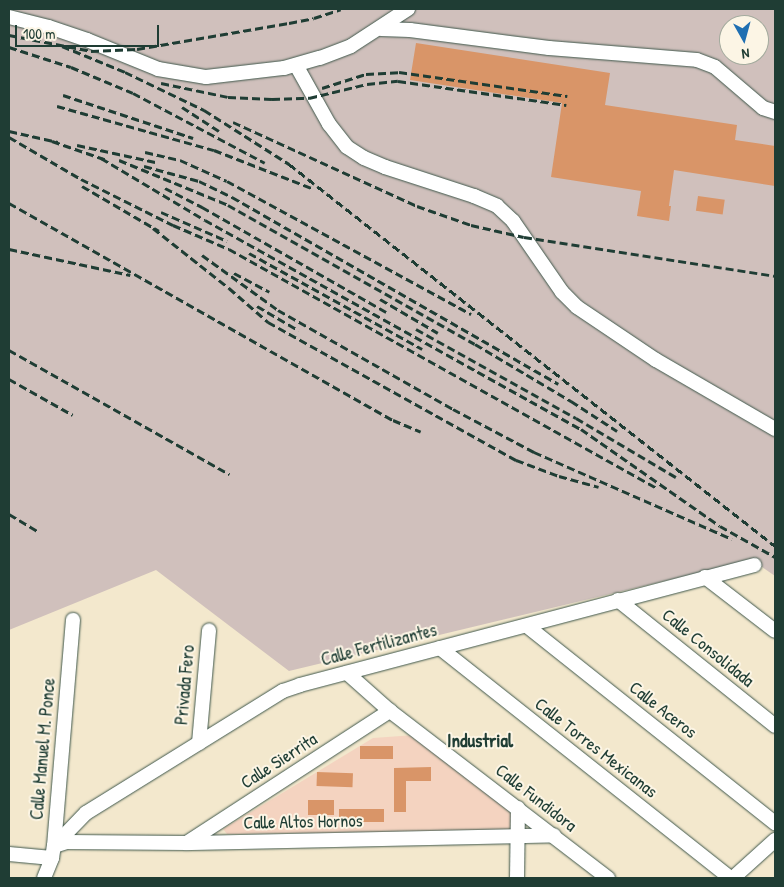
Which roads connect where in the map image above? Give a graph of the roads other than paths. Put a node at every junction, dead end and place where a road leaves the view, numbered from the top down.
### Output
1 (408, 9) edge
2 (9, 17) edge
3 (381, 28) junction
4 (296, 65) junction
5 (775, 112) edge
6 (775, 429) edge
7 (754, 565) dead end
8 (705, 577) junction
9 (618, 600) junction
10 (73, 620) dead end
11 (527, 626) junction
12 (208, 630) dead end
13 (775, 631) edge
14 (440, 648) junction
15 (347, 673) junction
16 (390, 711) junction
17 (775, 726) edge
18 (199, 743) junction
19 (518, 808) junction
20 (775, 823) edge
21 (554, 835) junction
22 (517, 837) junction
23 (775, 840) edge
24 (187, 842) junction
25 (53, 852) junction
26 (9, 854) edge
27 (44, 878) edge
28 (517, 878) edge
29 (608, 878) edge
30 (731, 878) edge

1 - 3 street
2 - 4 street
3 - 4 street
3 - 5 street
4 - 6 street
7 - 8 street, Calle Fertilizantes
8 - 9 street, Calle Fertilizantes
8 - 13 street
9 - 11 street, Calle Fertilizantes
9 - 17 street, Calle Consolidada
10 - 25 street, Calle Manuel M. Ponce
11 - 14 street, Calle Fertilizantes
11 - 20 street, Calle Aceros
12 - 18 street, Privada Fero
14 - 15 street, Calle Fertilizantes
14 - 30 street, Calle Torres Mexicanas
15 - 16 street, Calle Fundidora
15 - 18 street, Calle Fertilizantes
16 - 19 street, Calle Fundidora
16 - 24 street, Calle Sierrita
18 - 25 street, Calle Fertilizantes
19 - 21 street, Calle Fundidora
19 - 22 street
21 - 22 street, Calle Altos Hornos
21 - 29 street, Calle Fundidora
22 - 24 street, Calle Altos Hornos
22 - 28 street
23 - 30 street
24 - 25 street, Calle Altos Hornos
25 - 26 street, Calle Altos Hornos
25 - 27 street, Calle Manuel M. Ponce

